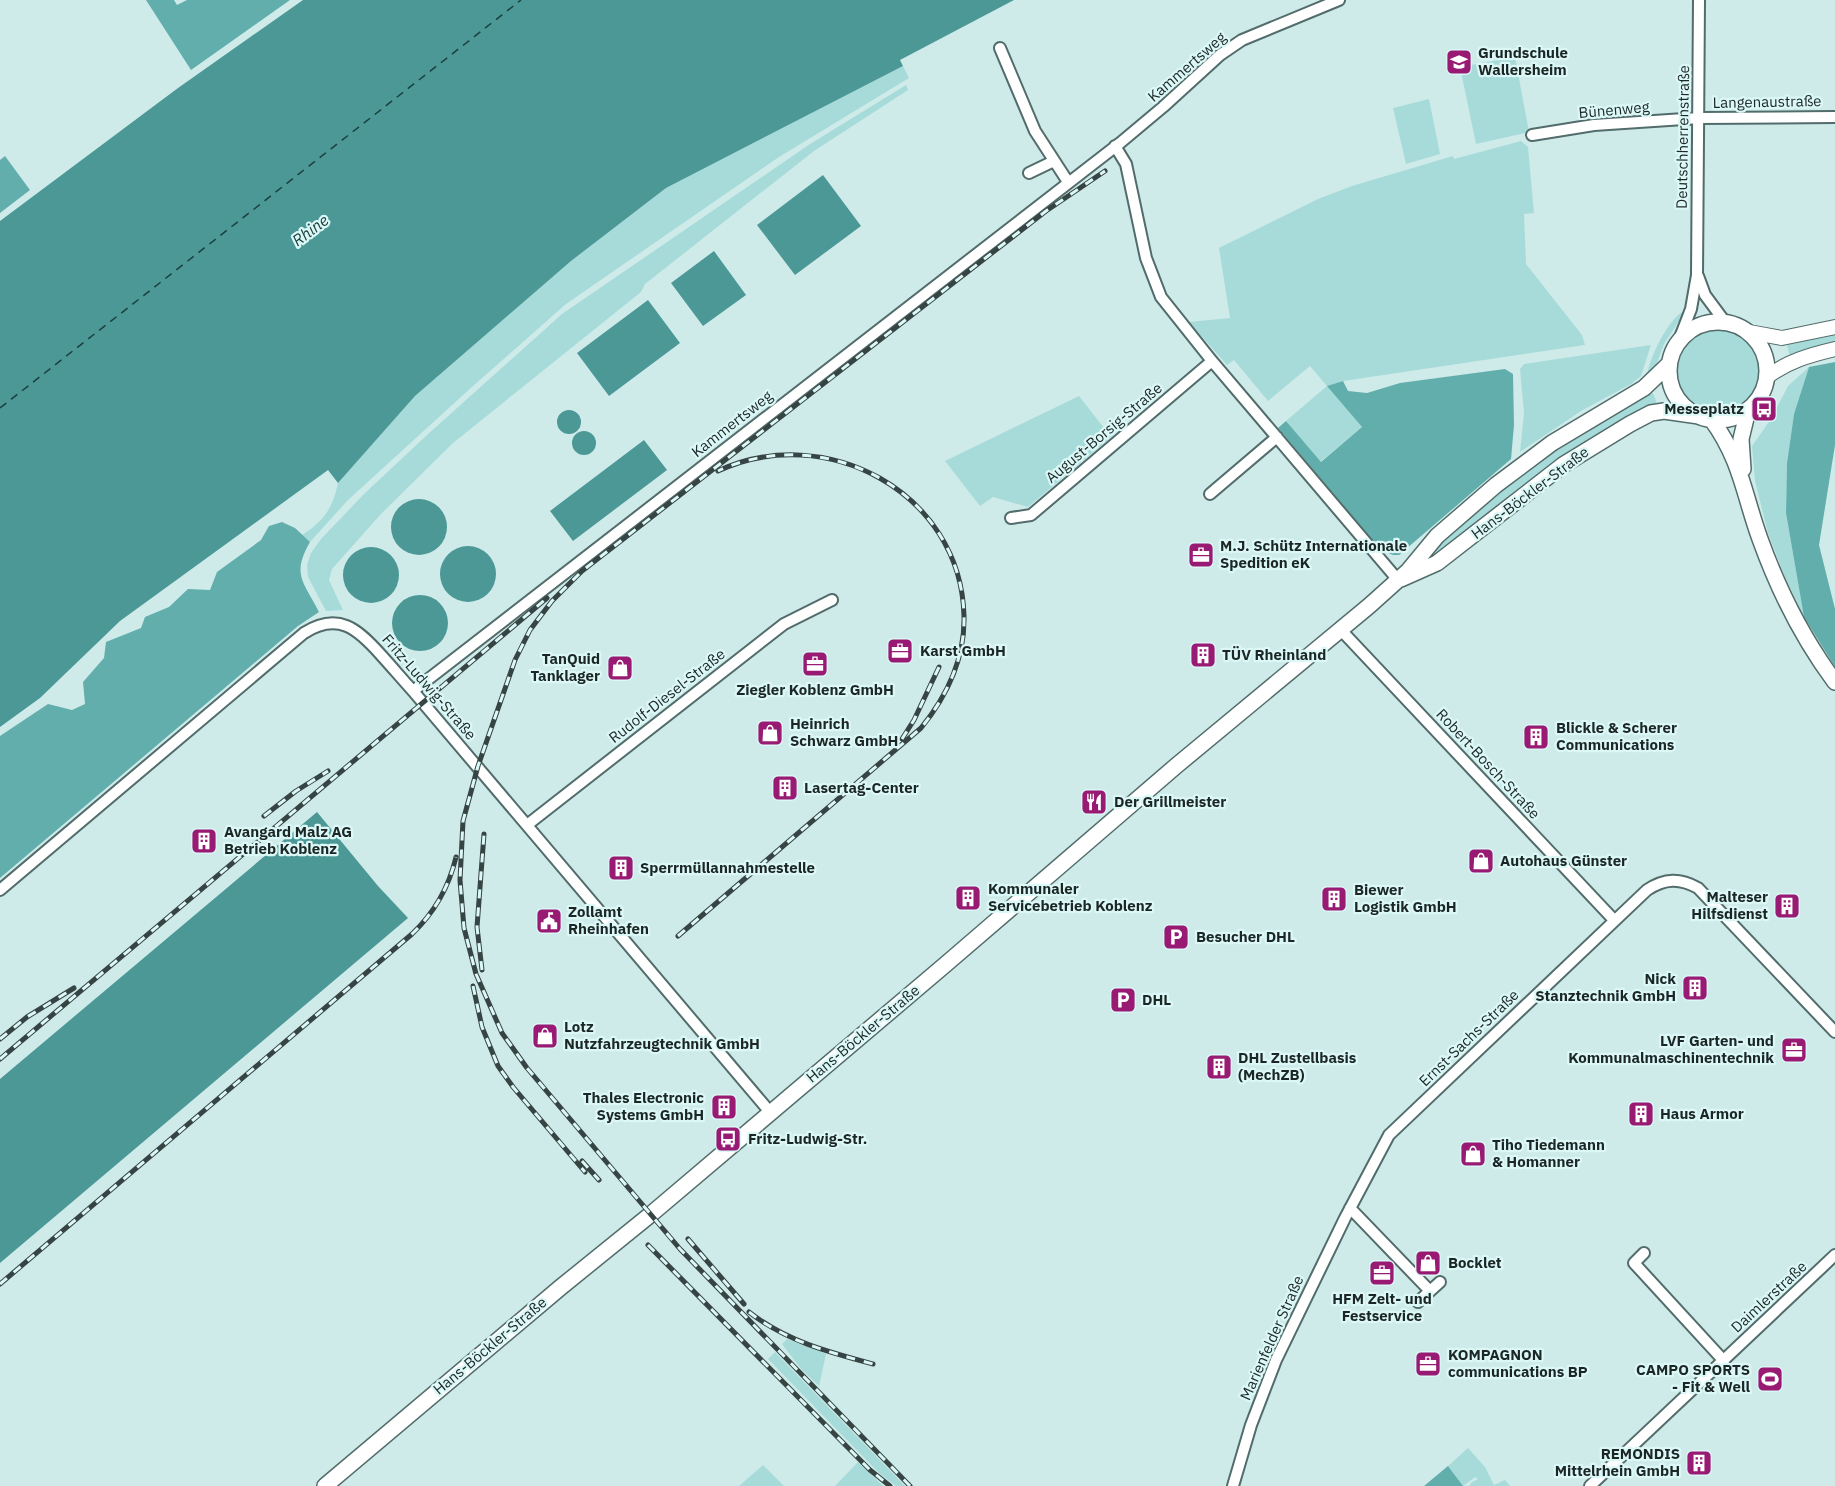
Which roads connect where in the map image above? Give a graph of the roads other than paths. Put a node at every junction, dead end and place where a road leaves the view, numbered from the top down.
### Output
1 (1339, 0) edge
2 (1699, 0) edge
3 (1000, 48) dead end
4 (1835, 117) edge
5 (1699, 118) junction
6 (1532, 135) dead end
7 (1115, 146) junction
8 (1054, 161) junction
9 (1029, 173) dead end
10 (1068, 182) junction
11 (1697, 275) junction
12 (1725, 322) junction
13 (1835, 327) edge
14 (1749, 332) junction
15 (1679, 340) junction
16 (1835, 349) edge
17 (1212, 361) junction
18 (1669, 364) junction
19 (1767, 377) junction
20 (1748, 410) junction
21 (1705, 418) junction
22 (1277, 437) junction
23 (1744, 484) junction
24 (1210, 494) dead end
25 (1011, 518) dead end
26 (1398, 580) junction
27 (832, 600) dead end
28 (1340, 629) junction
29 (1835, 682) edge
30 (413, 691) junction
31 (526, 825) junction
32 (0, 890) edge
33 (1614, 920) junction
34 (1835, 1032) edge
35 (770, 1112) junction
36 (1389, 1135) joint
37 (1350, 1208) junction
38 (1644, 1253) dead end
39 (1835, 1256) edge
40 (1440, 1282) dead end
41 (1430, 1291) junction
42 (1418, 1302) dead end
43 (1724, 1360) junction
44 (325, 1486) edge
45 (1233, 1486) edge
46 (1590, 1486) edge

1 - 7 street, Kammertsweg
2 - 5 street, Deutschherrenstraße
3 - 8 street
4 - 5 street, Langenaustraße
5 - 6 street, Bünenweg
5 - 11 street, Deutschherrenstraße
7 - 10 street, Kammertsweg
7 - 17 street
8 - 9 street
8 - 10 street
10 - 30 street, Kammertsweg
11 - 12 street, Deutschherrenstraße
11 - 15 street, Deutschherrenstraße
12 - 14 main road
12 - 15 main road
13 - 14 street
14 - 19 main road
15 - 18 main road
16 - 19 street
17 - 22 street
17 - 25 street, August-Borsig-Straße
18 - 21 main road
18 - 26 main road, Hans-Böckler-Straße
19 - 20 main road
20 - 21 main road
20 - 23 main road
21 - 23 main road
21 - 26 main road, Hans-Böckler-Straße
22 - 24 street
22 - 26 street
23 - 29 main road
26 - 28 main road, Hans-Böckler-Straße
27 - 31 street, Rudolf-Diesel-Straße
28 - 33 street, Robert-Bosch-Straße
28 - 35 main road, Hans-Böckler-Straße
30 - 31 street, Fritz-Ludwig-Straße
30 - 32 street, Fritz-Ludwig-Straße
31 - 35 street, Fritz-Ludwig-Straße
33 - 34 street, Ernst-Sachs-Straße
33 - 36 street, Ernst-Sachs-Straße
35 - 44 main road, Hans-Böckler-Straße
36 - 37 street, Marienfelder Straße
37 - 41 street
37 - 45 street, Marienfelder Straße
38 - 43 street
39 - 43 street, Daimlerstraße
40 - 41 street
41 - 42 street
43 - 46 street, Daimlerstraße

